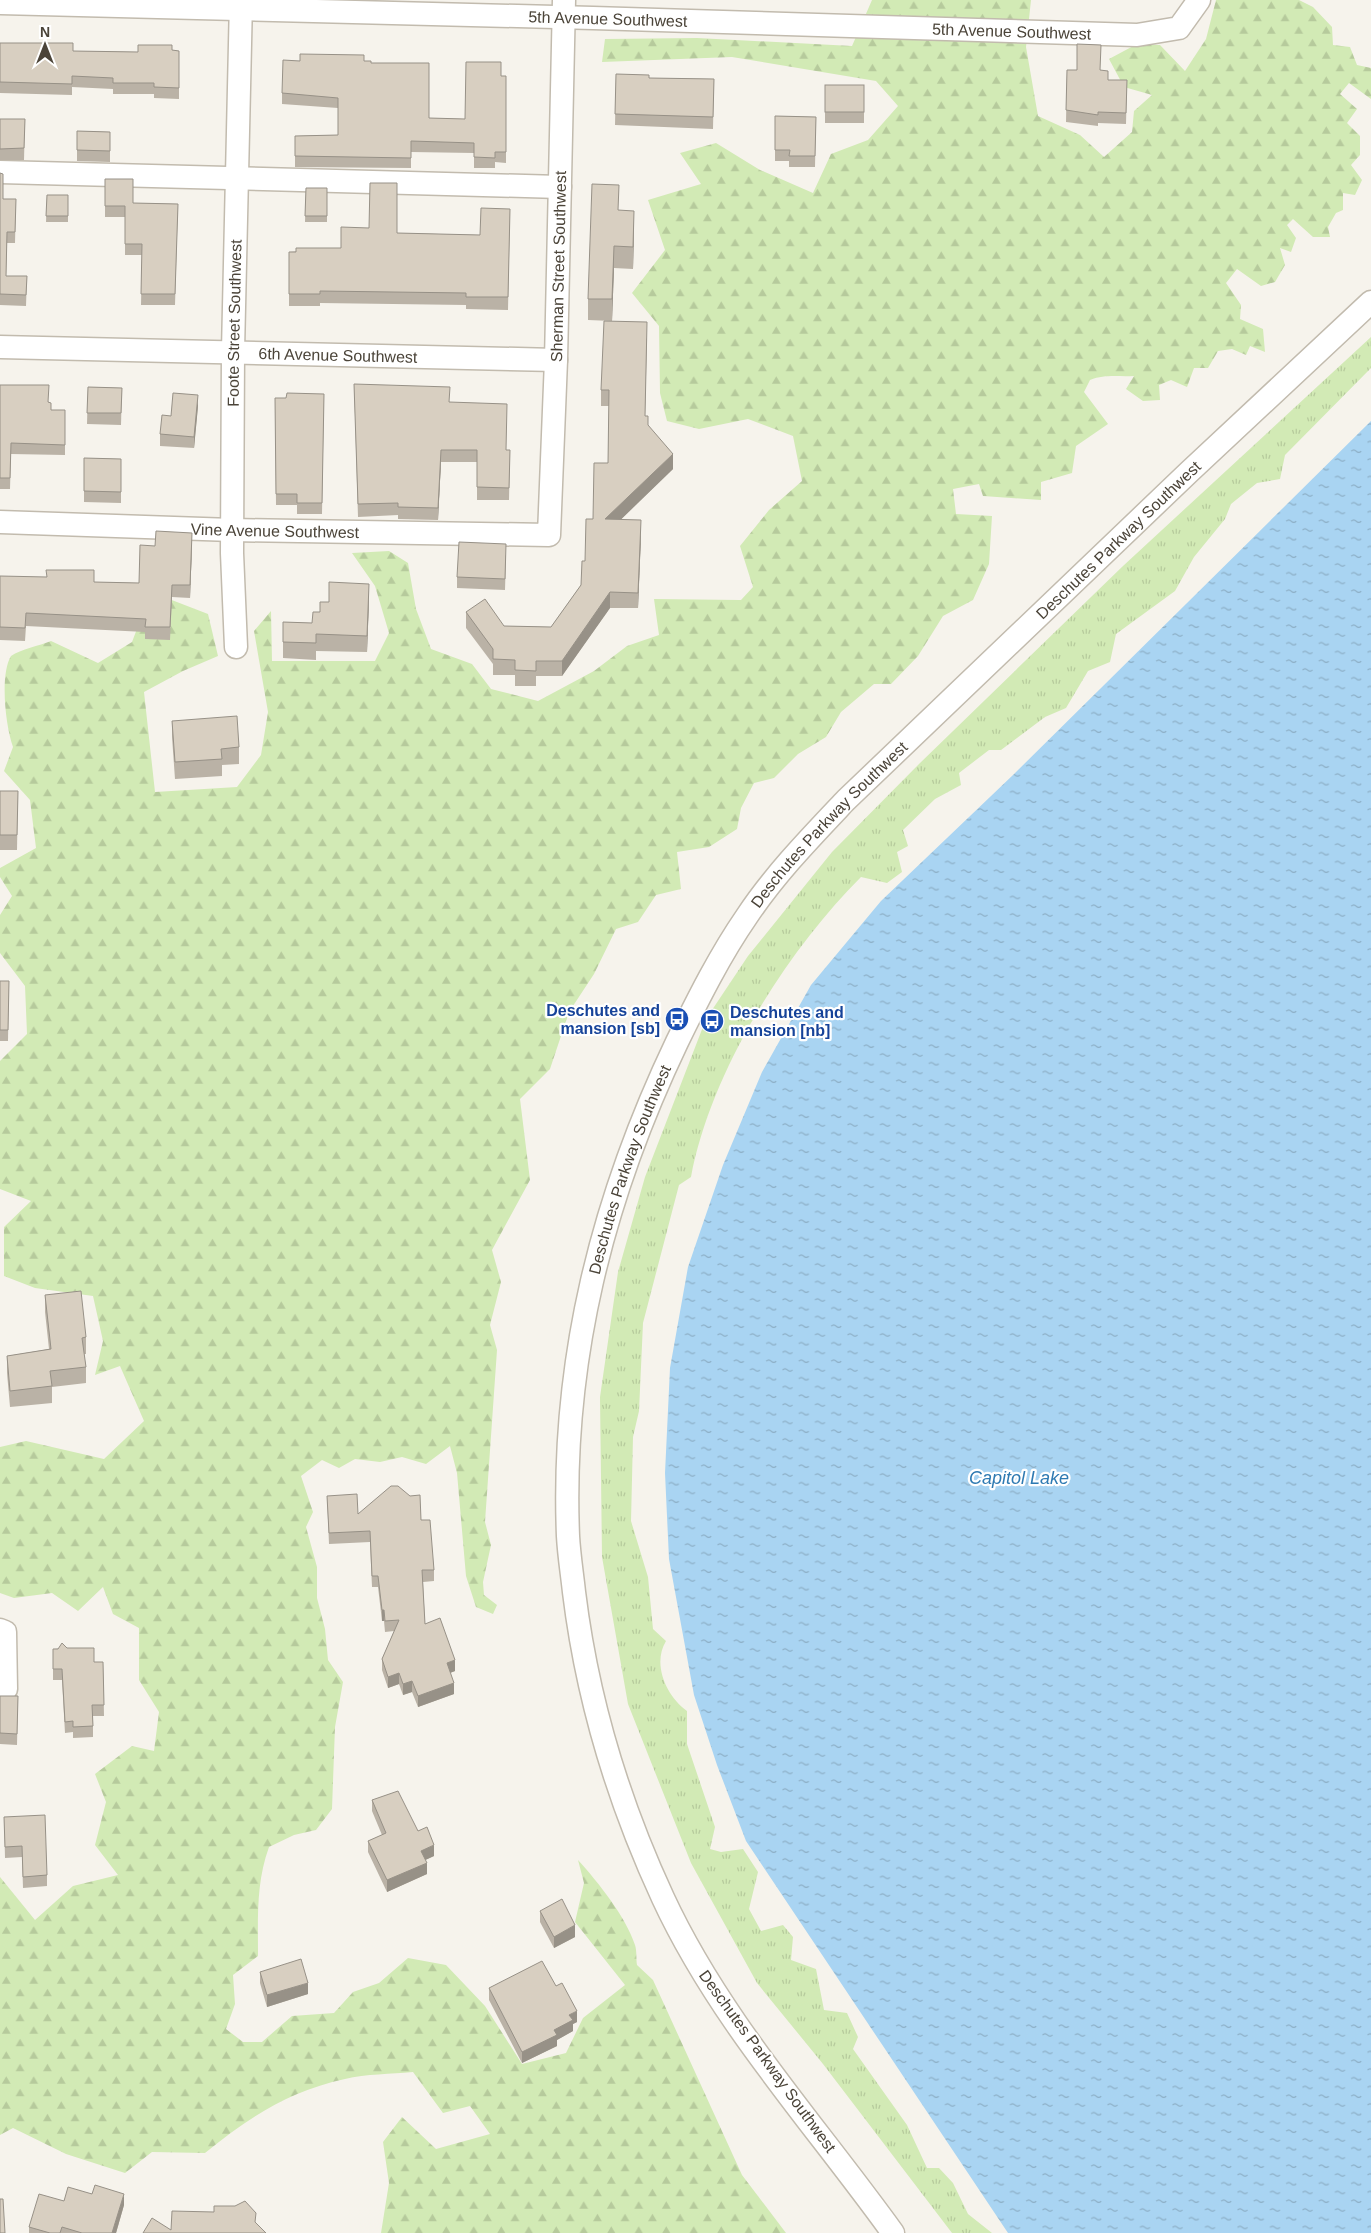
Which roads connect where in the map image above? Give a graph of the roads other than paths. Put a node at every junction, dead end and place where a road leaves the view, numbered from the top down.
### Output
1 (1199, 0) edge
2 (0, 3) edge
3 (241, 5) edge
4 (306, 6) edge
5 (564, 8) edge
6 (0, 172) edge
7 (237, 178) junction
8 (560, 187) junction
9 (1371, 302) edge
10 (0, 347) edge
11 (233, 351) junction
12 (556, 360) junction
13 (0, 522) edge
14 (232, 530) junction
15 (549, 535) joint
16 (236, 648) dead end
17 (0, 1630) edge
18 (6, 1689) dead end
19 (893, 2233) edge

1 - 5 street, 5th Avenue Southwest
2 - 3 street, 5th Avenue Southwest
3 - 4 street, 5th Avenue Southwest
3 - 7 street, Foote Street Southwest
4 - 5 street, 5th Avenue Southwest
5 - 8 street, Sherman Street Southwest
6 - 7 street
7 - 8 street
7 - 11 street, Foote Street Southwest
8 - 12 street, Sherman Street Southwest
9 - 19 street, Deschutes Parkway Southwest
10 - 11 street, 6th Avenue Southwest
11 - 12 street, 6th Avenue Southwest
11 - 14 street, Foote Street Southwest
12 - 15 street, Sherman Street Southwest
13 - 14 street, Vine Avenue Southwest
14 - 15 street, Vine Avenue Southwest
14 - 16 street, Foote Street Southwest
17 - 18 street

